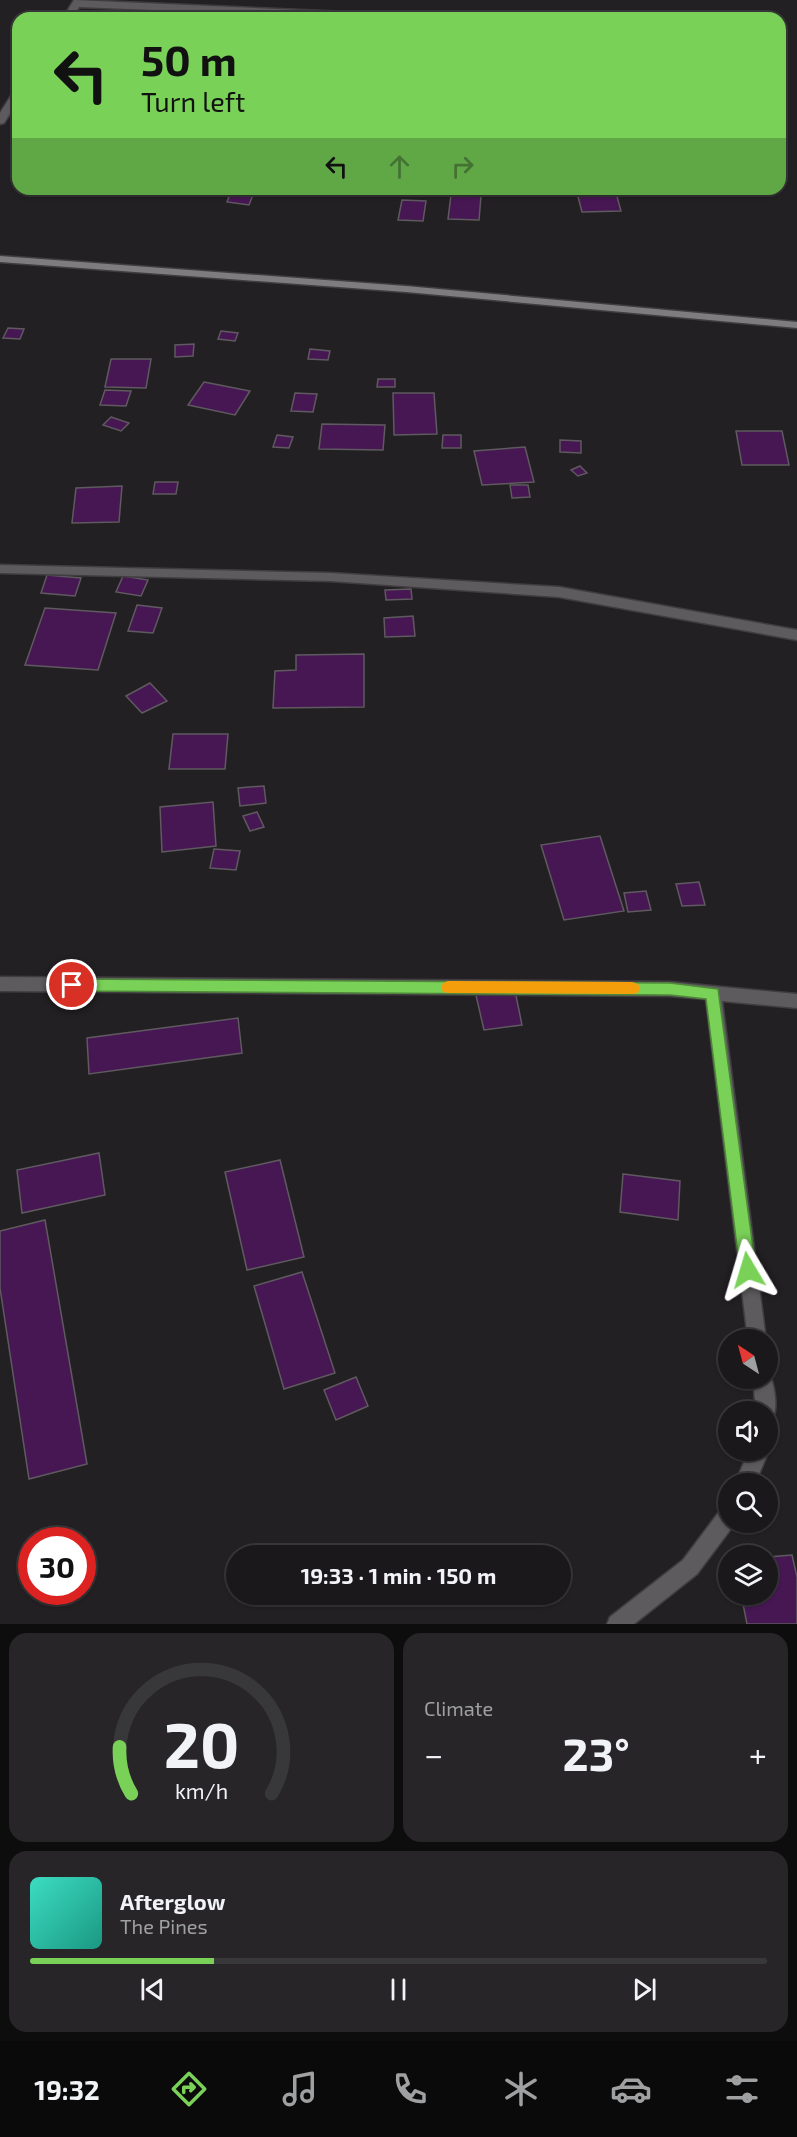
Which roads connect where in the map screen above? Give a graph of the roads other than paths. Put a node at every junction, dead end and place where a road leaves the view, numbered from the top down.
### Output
1 (78, 2) edge
2 (289, 12) edge
3 (12, 102) edge
4 (0, 121) edge
5 (0, 259) edge
6 (797, 325) edge
7 (0, 569) edge
8 (797, 634) edge
9 (0, 984) edge
10 (713, 993) junction
11 (797, 1001) edge
12 (756, 1329) edge
13 (718, 1530) edge
14 (617, 1624) edge

1 - 2 street
3 - 4 street
5 - 6 main road
7 - 8 street
9 - 10 street
10 - 11 street
10 - 12 street
13 - 14 street

